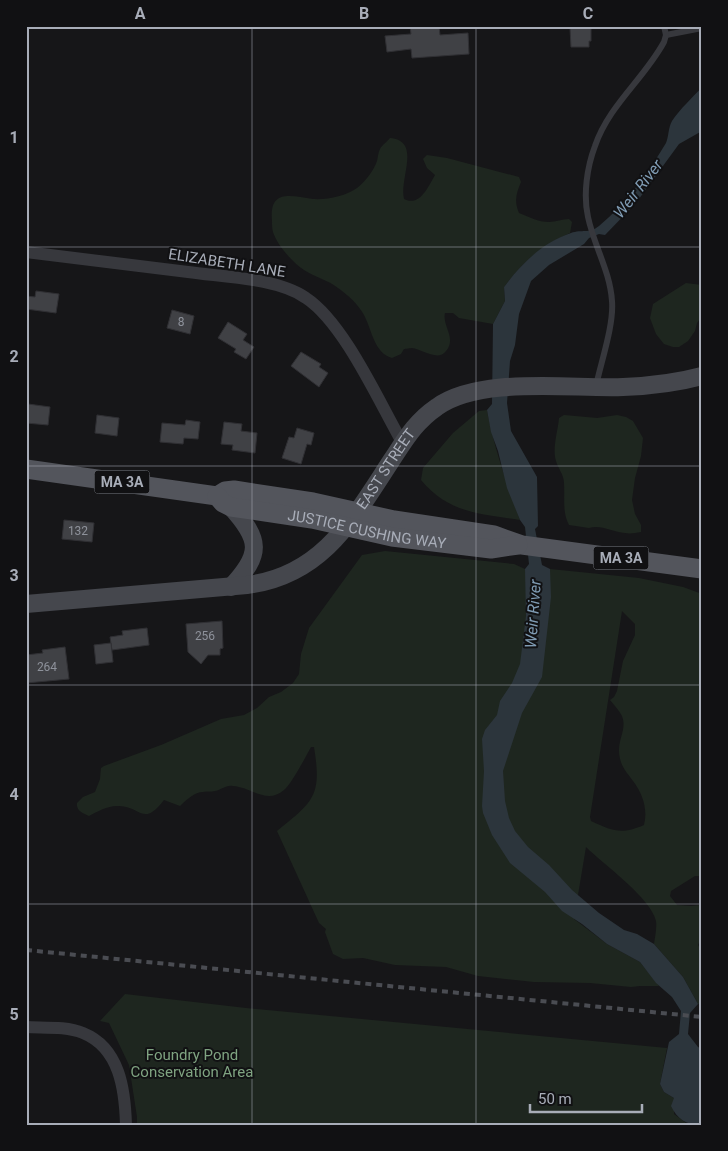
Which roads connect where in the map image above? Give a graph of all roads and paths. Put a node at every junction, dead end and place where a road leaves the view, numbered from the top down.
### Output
1 (664, 26) edge
2 (702, 28) edge
3 (666, 35) junction
4 (26, 252) edge
5 (702, 376) edge
6 (596, 387) junction
7 (402, 442) junction
8 (26, 469) edge
9 (224, 502) junction
10 (357, 512) junction
11 (346, 527) junction
12 (522, 545) junction
13 (702, 569) edge
14 (231, 587) junction
15 (26, 604) edge
16 (26, 1027) edge
17 (126, 1125) edge

1 - 3 lane
2 - 3 lane
3 - 6 lane
4 - 7 street, ELIZABETH LANE
5 - 6 main road, EAST STREET
6 - 7 main road, EAST STREET
7 - 10 main road, EAST STREET
8 - 9 main road, JUSTICE CUSHING WAY / MA 3A
9 - 10 main road, JUSTICE CUSHING WAY / MA 3A
9 - 11 main road, JUSTICE CUSHING WAY / MA 3A
9 - 14 main road
10 - 11 main road, EAST STREET
10 - 12 main road, JUSTICE CUSHING WAY / MA 3A
11 - 12 main road, JUSTICE CUSHING WAY / MA 3A
11 - 14 main road, EAST STREET
12 - 13 main road, JUSTICE CUSHING WAY / MA 3A
14 - 15 main road, EAST STREET
16 - 17 street

